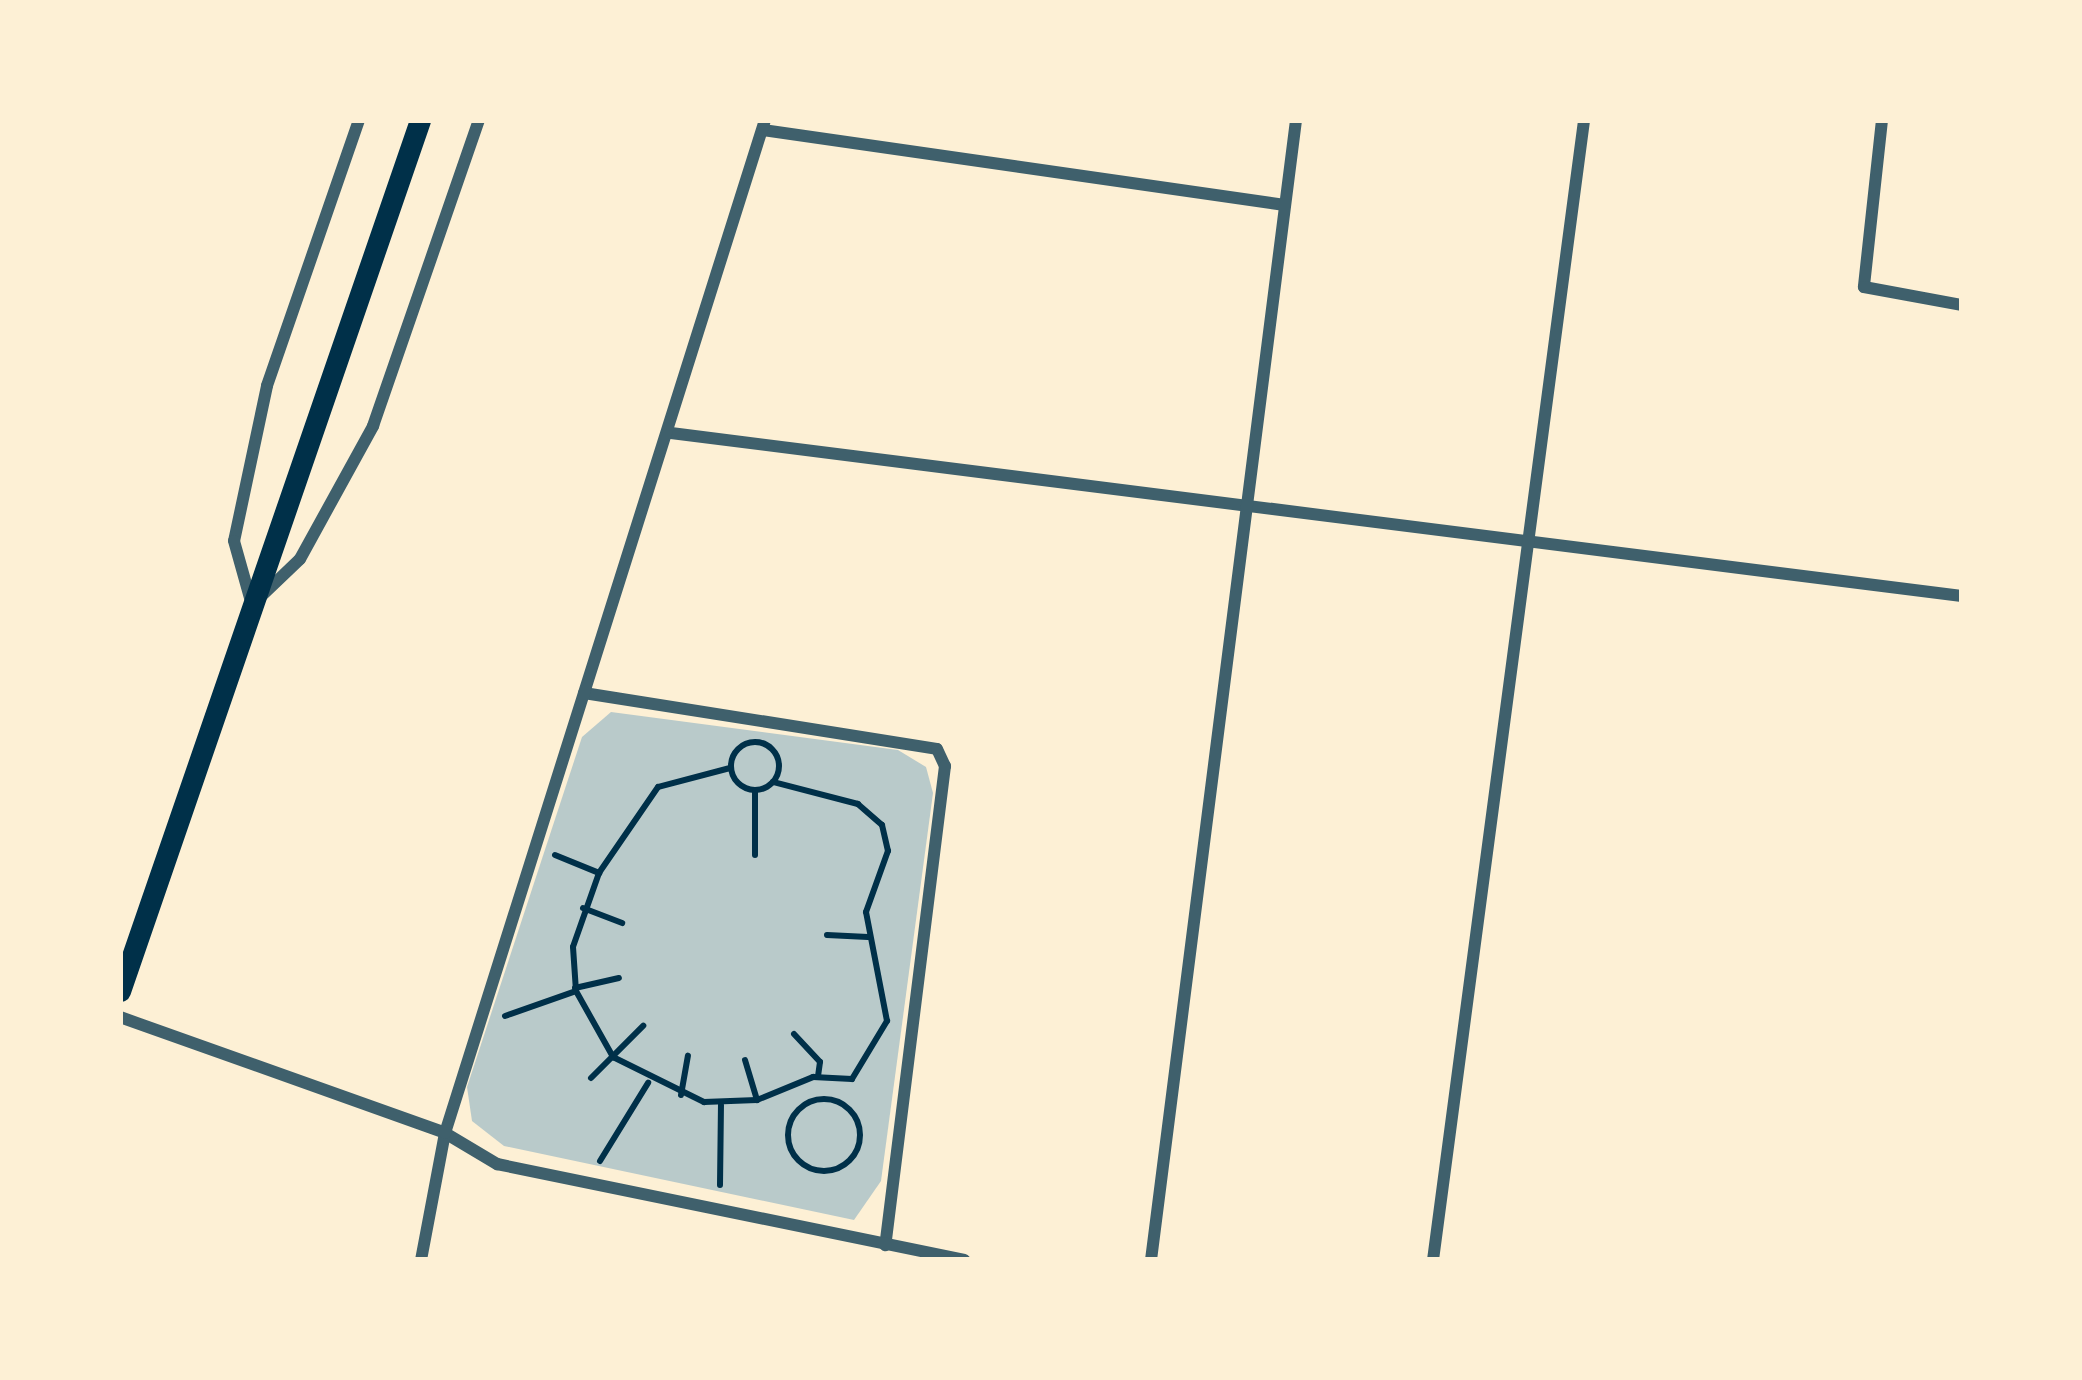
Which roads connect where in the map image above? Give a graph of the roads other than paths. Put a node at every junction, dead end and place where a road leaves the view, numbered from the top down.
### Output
1 (359, 120) edge
2 (420, 120) edge
3 (479, 120) edge
4 (1296, 120) edge
5 (1584, 120) edge
6 (1882, 120) edge
7 (764, 125) edge
8 (1285, 205) junction
9 (1962, 304) edge
10 (671, 433) junction
11 (1245, 508) junction
12 (1534, 545) junction
13 (1962, 596) edge
14 (252, 605) junction
15 (584, 694) junction
16 (120, 991) edge
17 (120, 1017) edge
18 (445, 1133) junction
19 (885, 1245) junction
20 (421, 1260) edge
21 (964, 1260) edge
22 (1150, 1260) edge
23 (1433, 1260) edge

1 - 14 street
2 - 14 main road
3 - 14 street
4 - 8 street
5 - 12 street
6 - 9 street
7 - 8 street
7 - 10 street
8 - 11 street
10 - 11 street
10 - 15 street
11 - 12 street
11 - 22 street
12 - 13 street
12 - 23 street
14 - 16 main road
15 - 18 street
15 - 19 street
17 - 18 street
18 - 19 street
18 - 20 street
19 - 21 street

